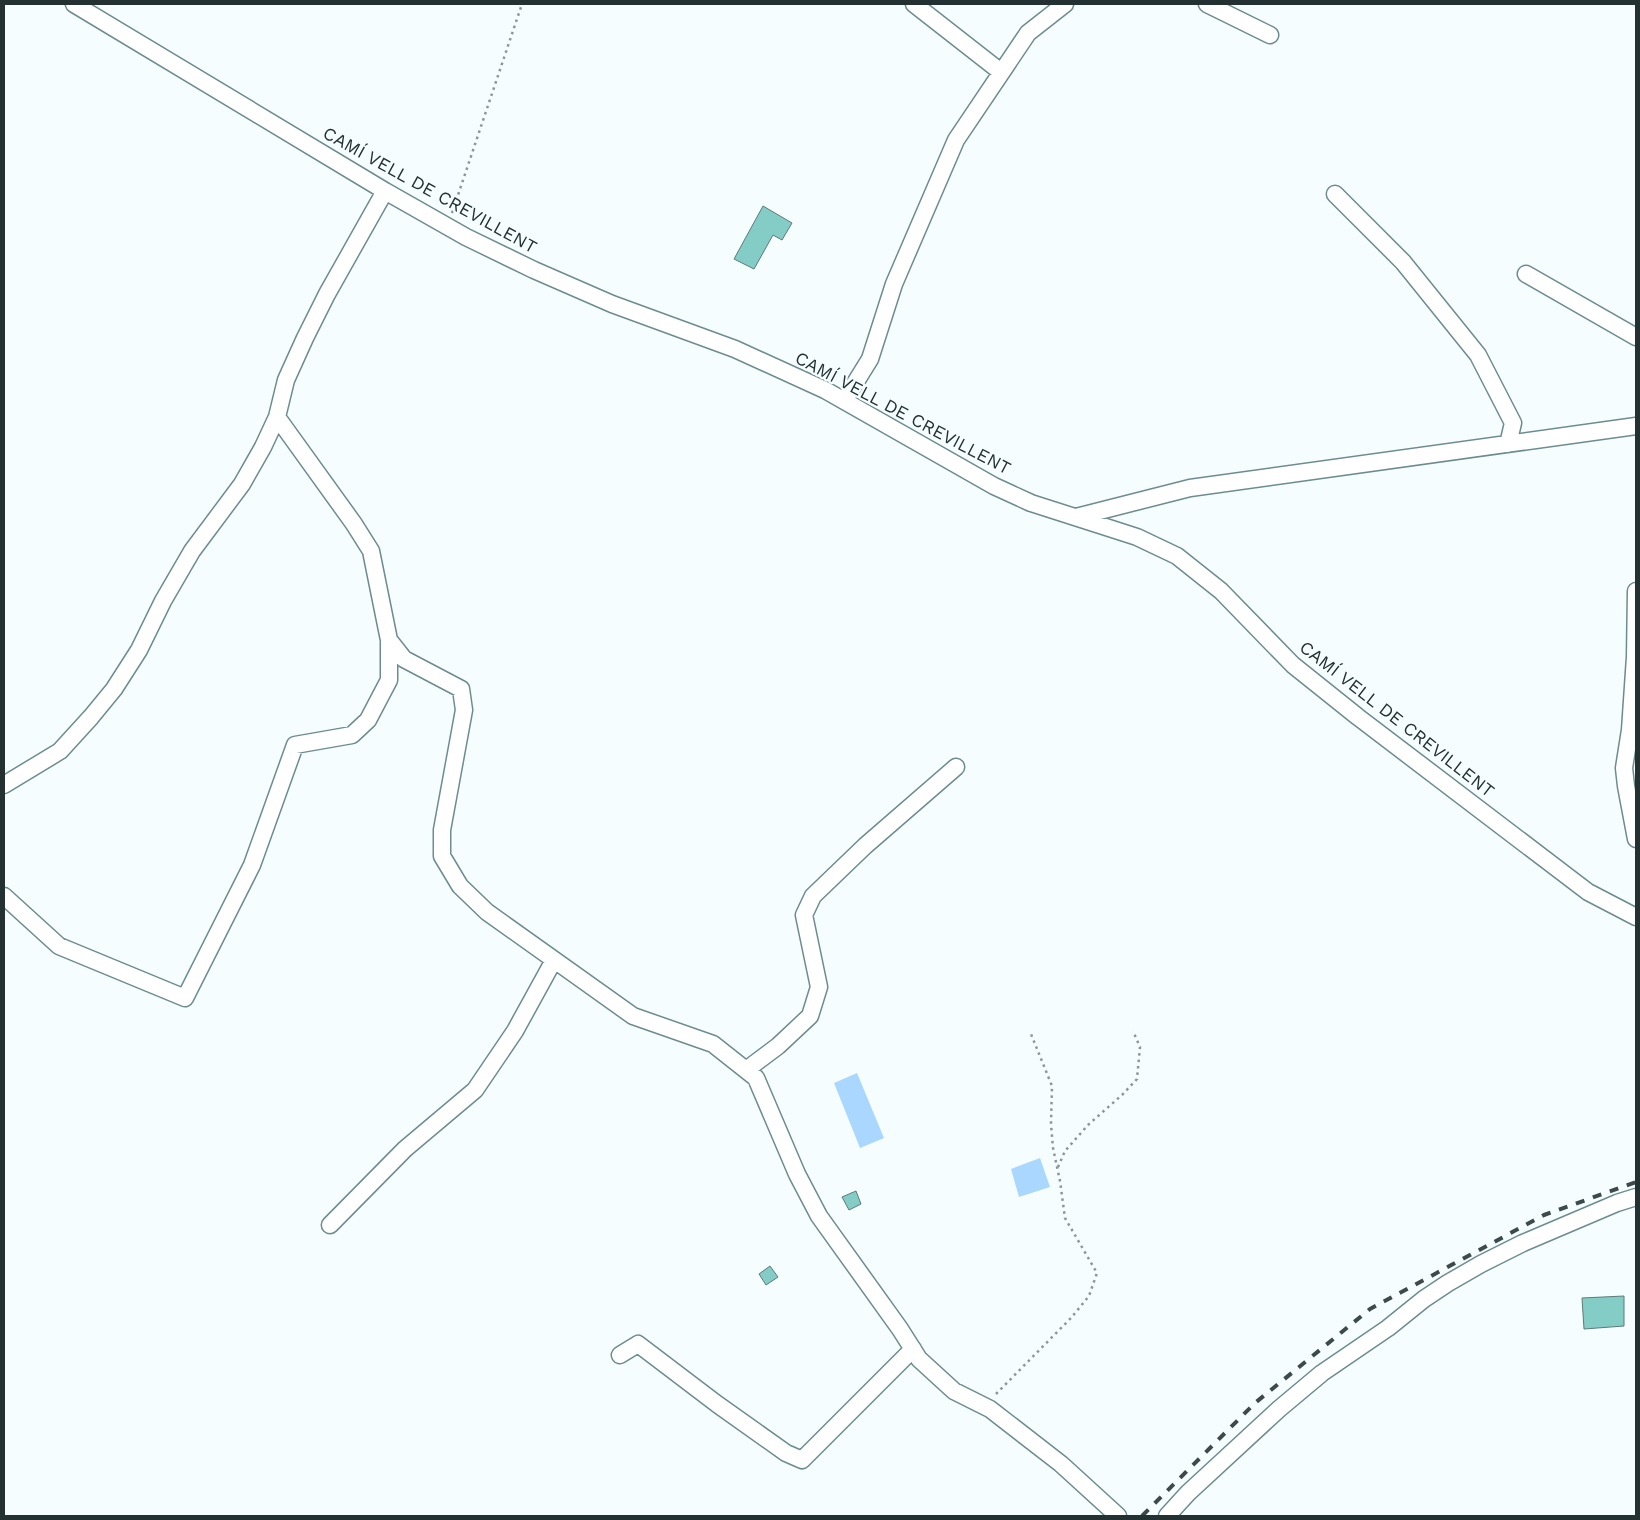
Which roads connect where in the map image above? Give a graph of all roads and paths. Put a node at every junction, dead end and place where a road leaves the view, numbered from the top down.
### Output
1 (74, 4) edge
2 (522, 4) edge
3 (914, 4) edge
4 (1065, 4) edge
5 (1208, 4) edge
6 (1270, 35) dead end
7 (1001, 72) junction
8 (385, 191) junction
9 (1335, 194) dead end
10 (448, 226) junction
11 (1526, 274) dead end
12 (1636, 337) edge
13 (844, 401) junction
14 (277, 418) junction
15 (1636, 426) edge
16 (1508, 444) junction
17 (1076, 517) junction
18 (1636, 591) edge
19 (389, 640) junction
20 (956, 767) dead end
21 (4, 785) edge
22 (1636, 839) edge
23 (4, 896) edge
24 (1636, 917) edge
25 (554, 960) junction
26 (1133, 1031) dead end
27 (1031, 1034) dead end
28 (746, 1070) junction
29 (1058, 1168) junction
30 (1636, 1197) edge
31 (330, 1225) dead end
32 (913, 1349) junction
33 (620, 1355) dead end
34 (984, 1406) junction
35 (1118, 1516) edge
36 (1167, 1516) edge

1 - 8 street, CAMÍ VELL DE CREVILLENT
2 - 10 path
3 - 7 street
4 - 7 street
5 - 6 street
7 - 13 street
8 - 10 street, CAMÍ VELL DE CREVILLENT
8 - 14 street
9 - 16 street
10 - 13 street, CAMÍ VELL DE CREVILLENT
11 - 12 street
13 - 17 street, CAMÍ VELL DE CREVILLENT
14 - 19 street
14 - 21 street
15 - 16 street
16 - 17 street
17 - 24 street, CAMÍ VELL DE CREVILLENT
18 - 22 street
19 - 23 street
19 - 25 street
20 - 28 street
25 - 28 street
25 - 31 street
26 - 29 path
27 - 29 path
28 - 32 street
29 - 34 path
30 - 36 street
32 - 33 street
32 - 34 street
34 - 35 street

